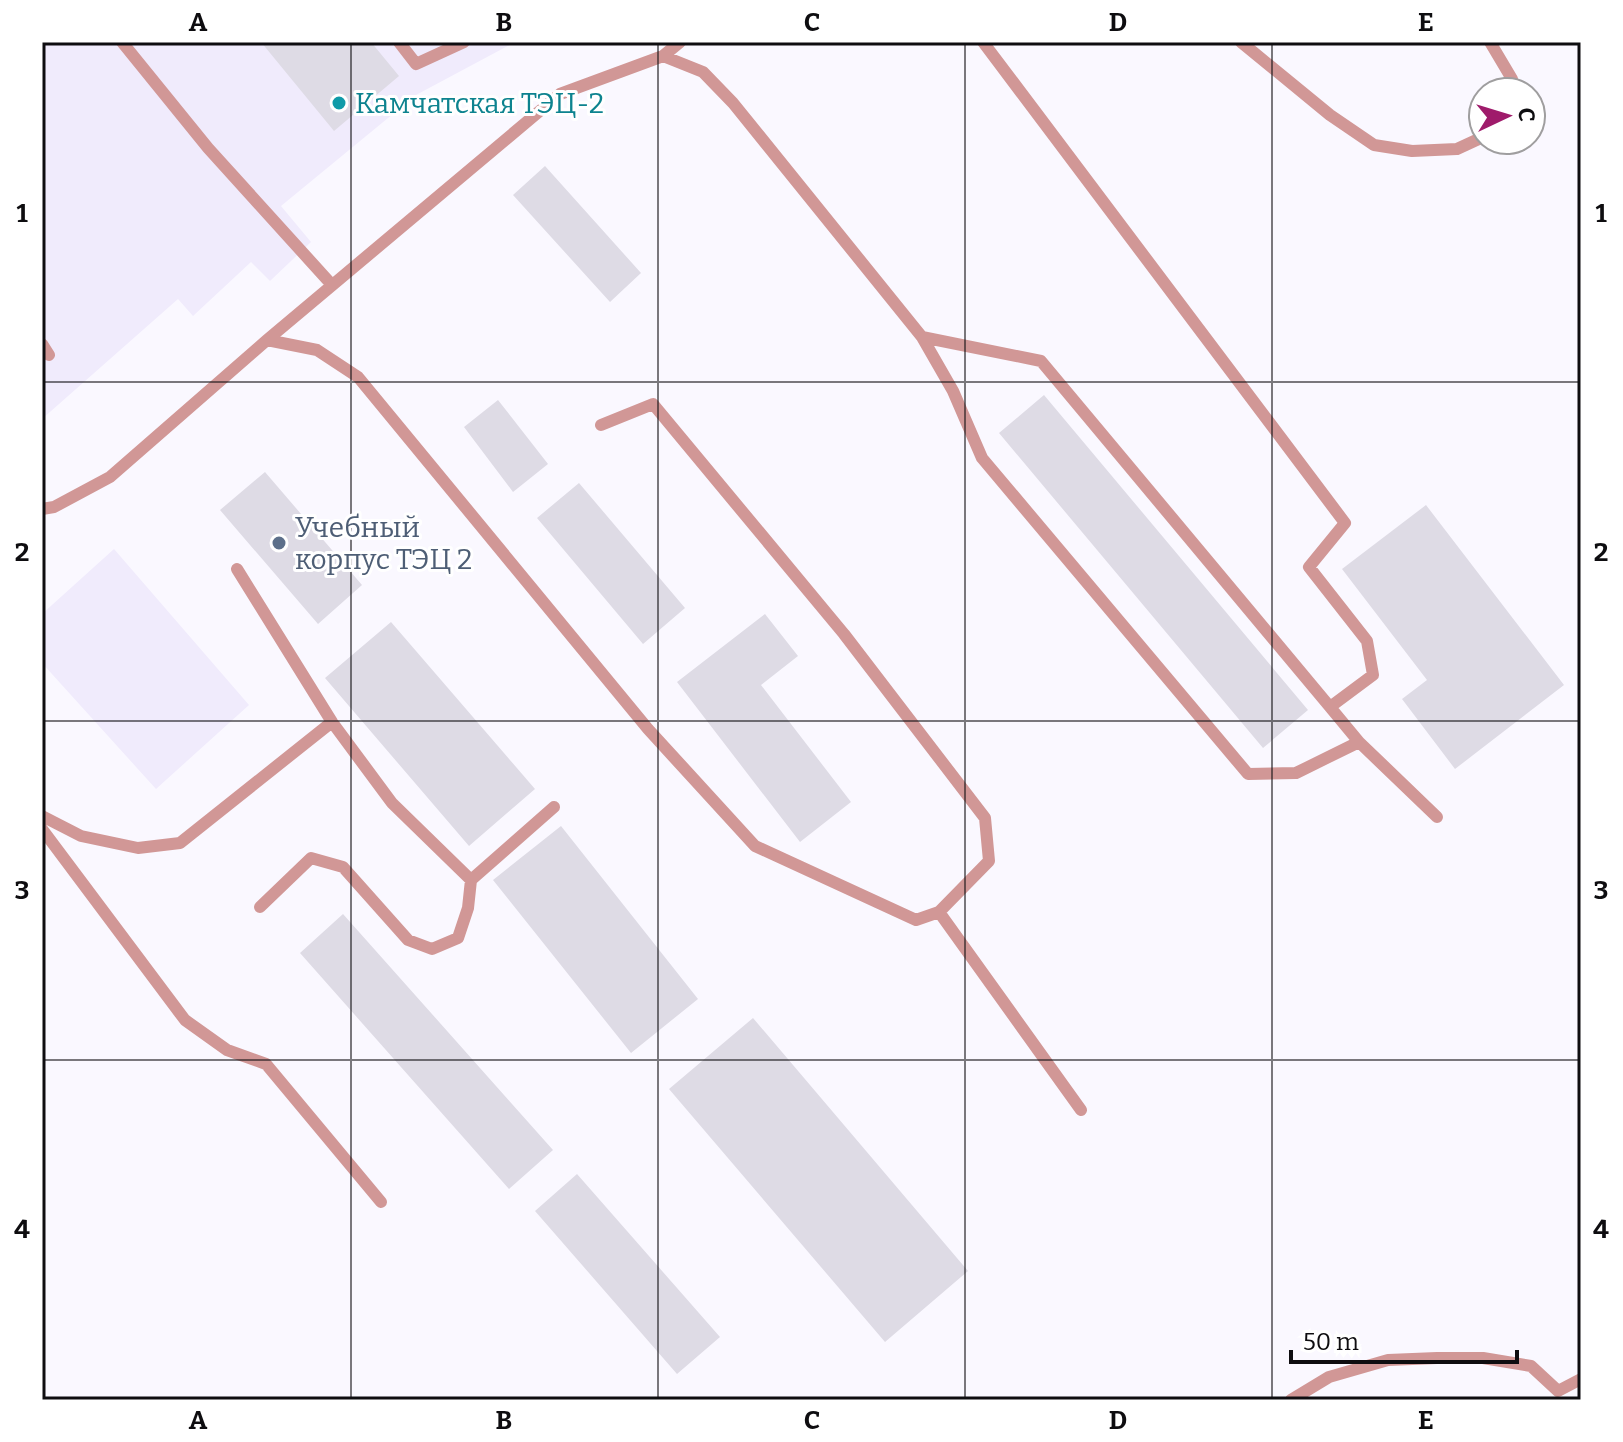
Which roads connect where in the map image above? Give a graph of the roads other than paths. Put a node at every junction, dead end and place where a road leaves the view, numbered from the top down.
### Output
1 (122, 42) edge
2 (399, 42) edge
3 (464, 42) edge
4 (680, 42) edge
5 (983, 42) edge
6 (1241, 42) edge
7 (1490, 42) edge
8 (663, 56) junction
9 (1510, 76) edge
10 (1467, 144) edge
11 (332, 285) junction
12 (922, 337) junction
13 (267, 340) junction
14 (601, 425) dead end
15 (42, 509) edge
16 (237, 569) dead end
17 (1330, 707) junction
18 (332, 722) junction
19 (1359, 742) junction
20 (554, 807) dead end
21 (42, 816) edge
22 (1437, 817) dead end
23 (42, 829) edge
24 (471, 880) junction
25 (260, 907) dead end
26 (939, 912) junction
27 (1081, 1110) dead end
28 (381, 1202) dead end
29 (1581, 1379) edge
30 (1291, 1400) edge

1 - 11 lane
2 - 3 lane
4 - 8 lane
5 - 17 lane
6 - 10 lane
7 - 9 lane
8 - 11 lane
8 - 12 lane
11 - 13 lane
12 - 17 lane
12 - 19 lane
13 - 15 lane
13 - 26 lane
14 - 26 lane
16 - 18 lane
17 - 19 lane
18 - 21 lane
18 - 24 lane
19 - 22 lane
20 - 24 lane
23 - 28 lane
24 - 25 lane
26 - 27 lane
29 - 30 lane

